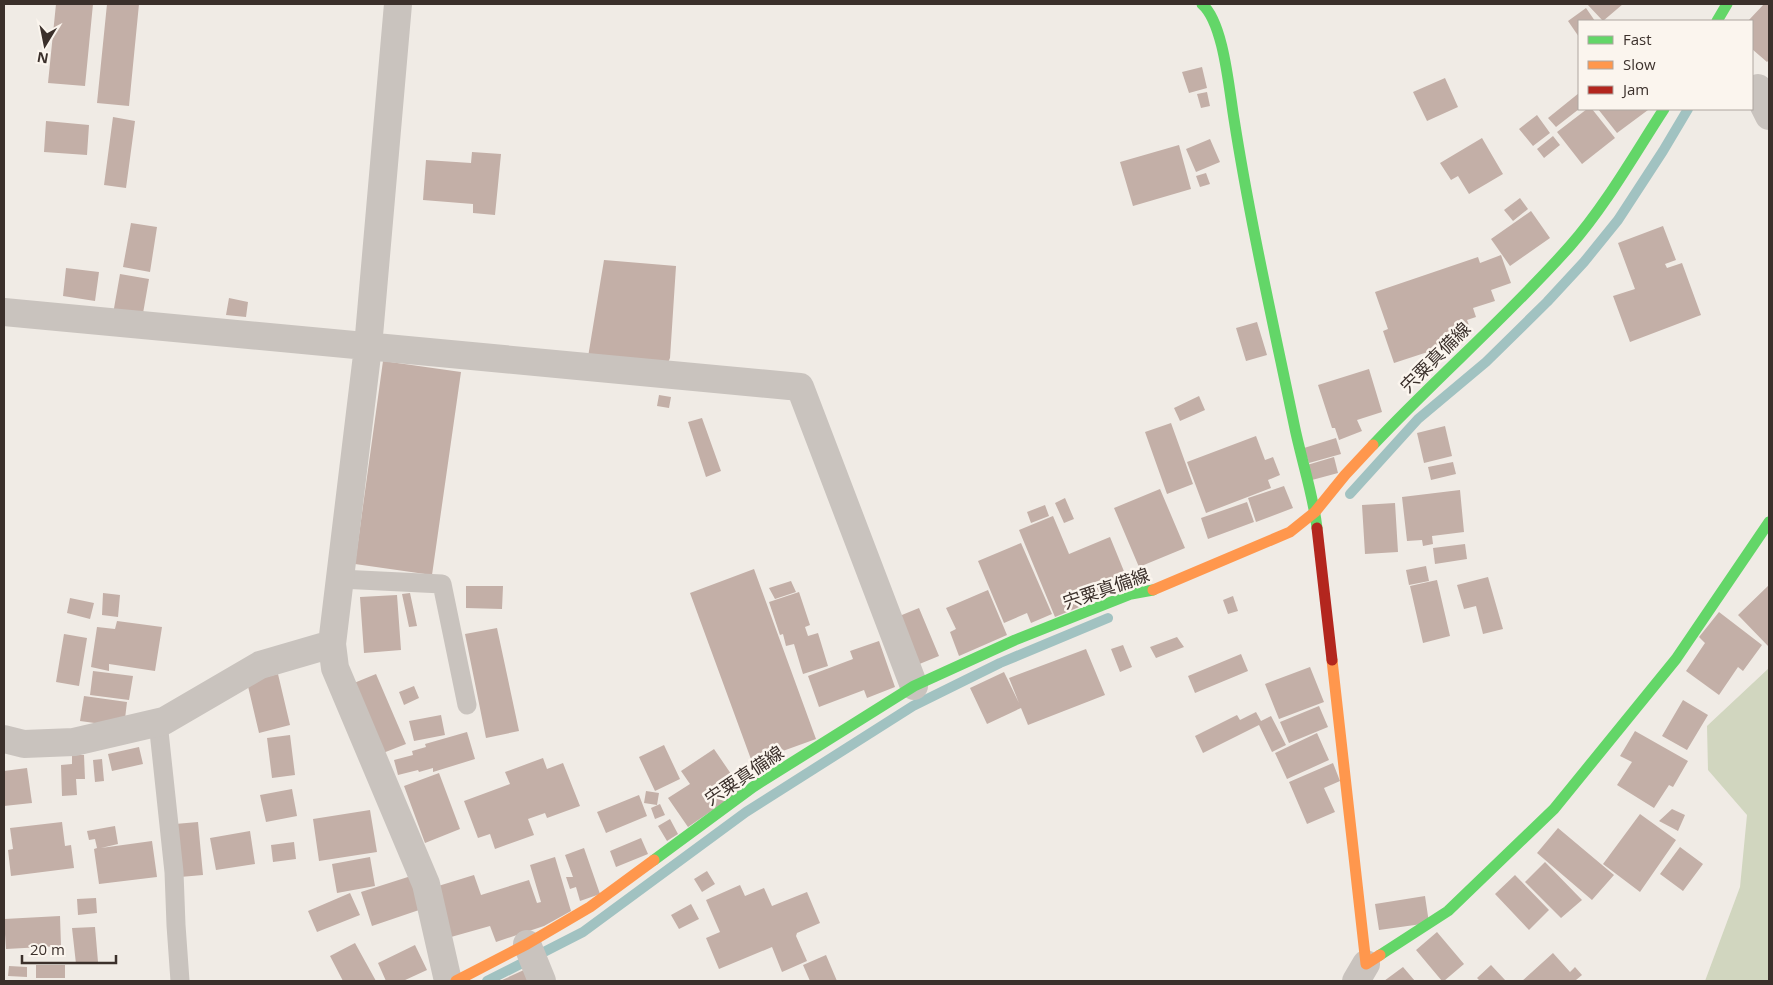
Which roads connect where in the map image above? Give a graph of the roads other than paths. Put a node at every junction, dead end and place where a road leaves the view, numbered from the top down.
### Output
1 (398, 4) edge
2 (1202, 4) edge
3 (1728, 4) edge
4 (1718, 20) edge
5 (1762, 85) edge
6 (1663, 110) edge
7 (1769, 116) edge
8 (4, 312) edge
9 (368, 348) junction
10 (1314, 512) junction
11 (1769, 522) edge
12 (340, 579) junction
13 (332, 644) junction
14 (914, 686) junction
15 (467, 704) dead end
16 (158, 722) junction
17 (4, 739) edge
18 (534, 961) edge
19 (1361, 973) edge
20 (180, 981) edge
21 (448, 981) edge
22 (456, 981) edge

1 - 9 street
2 - 10 street
3 - 4 street
5 - 7 street
6 - 10 street, 宍粟真備線
8 - 9 street
9 - 12 street
9 - 14 street
10 - 14 street, 宍粟真備線
10 - 19 street
11 - 19 street
12 - 13 street
12 - 15 lane
13 - 16 street
13 - 21 street
14 - 18 street, 宍粟真備線
16 - 17 street
16 - 20 lane
18 - 22 street, 宍粟真備線

